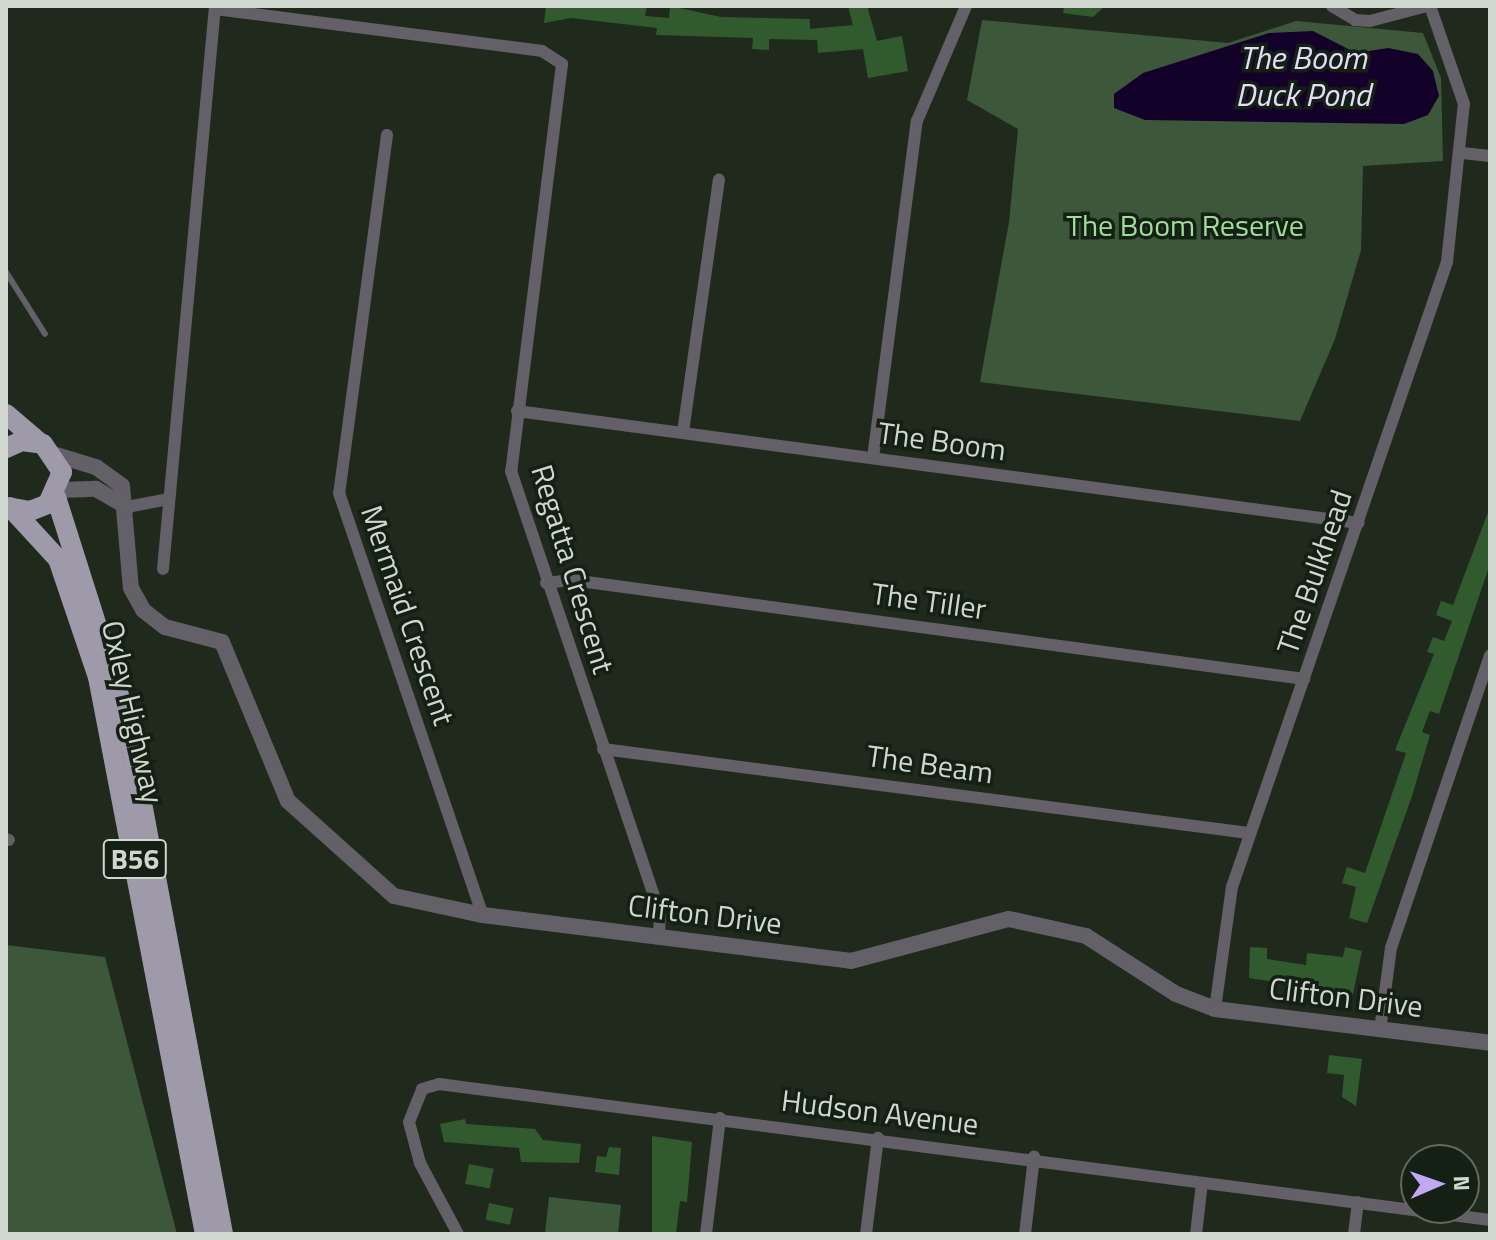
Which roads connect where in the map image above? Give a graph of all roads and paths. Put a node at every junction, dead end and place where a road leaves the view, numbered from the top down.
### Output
1 (966, 6) edge
2 (1332, 6) edge
3 (1429, 6) edge
4 (215, 7) edge
5 (387, 135) dead end
6 (1462, 153) junction
7 (1490, 156) edge
8 (719, 180) dead end
9 (6, 272) edge
10 (45, 334) dead end
11 (517, 411) junction
12 (6, 414) edge
13 (683, 432) junction
14 (6, 448) edge
15 (49, 450) junction
16 (873, 458) junction
17 (58, 494) junction
18 (169, 499) junction
19 (8, 506) edge
20 (127, 507) junction
21 (1359, 523) junction
22 (163, 569) dead end
23 (546, 583) junction
24 (1490, 655) edge
25 (1304, 679) junction
26 (603, 749) junction
27 (1249, 833) junction
28 (483, 915) junction
29 (659, 936) junction
30 (1215, 1009) junction
31 (1380, 1030) junction
32 (1490, 1043) edge
33 (720, 1118) junction
34 (878, 1138) junction
35 (1034, 1157) junction
36 (1202, 1183) junction
37 (1358, 1202) junction
38 (1490, 1220) edge
39 (205, 1234) edge
40 (223, 1234) edge
41 (458, 1234) edge
42 (706, 1234) edge
43 (866, 1234) edge
44 (1025, 1234) edge
45 (1196, 1234) edge
46 (1354, 1234) edge

1 - 16 street
2 - 3 street
3 - 6 street, The Bulkhead
4 - 11 street, Regatta Crescent
4 - 18 street
5 - 28 street, Mermaid Crescent
6 - 7 street
6 - 21 street, The Bulkhead
8 - 13 street
9 - 10 lane
11 - 13 street, The Boom
11 - 23 street, Regatta Crescent
12 - 15 main road
13 - 16 street, The Boom
14 - 15 main road
15 - 17 main road, B56
15 - 20 street, Clifton Drive
16 - 21 street, The Boom
17 - 19 main road
17 - 20 street
17 - 40 main road, Oxley Highway / B56
18 - 20 street
18 - 22 street
19 - 39 main road, Oxley Highway / B56
20 - 28 street, Clifton Drive
21 - 25 street, The Bulkhead
23 - 25 street, The Tiller
23 - 26 street, Regatta Crescent
24 - 31 street
25 - 27 street, The Bulkhead
26 - 27 street, The Beam
26 - 29 street, Regatta Crescent
27 - 30 street, The Bulkhead
28 - 29 street, Clifton Drive
29 - 30 street, Clifton Drive
30 - 31 street, Clifton Drive
31 - 32 street, Clifton Drive
33 - 34 street, Hudson Avenue
33 - 41 street, Hudson Avenue
33 - 42 street
34 - 35 street, Hudson Avenue
34 - 43 street
35 - 36 street, Hudson Avenue
35 - 44 street
36 - 37 street, Hudson Avenue
36 - 45 street
37 - 38 street, Hudson Avenue
37 - 46 street

